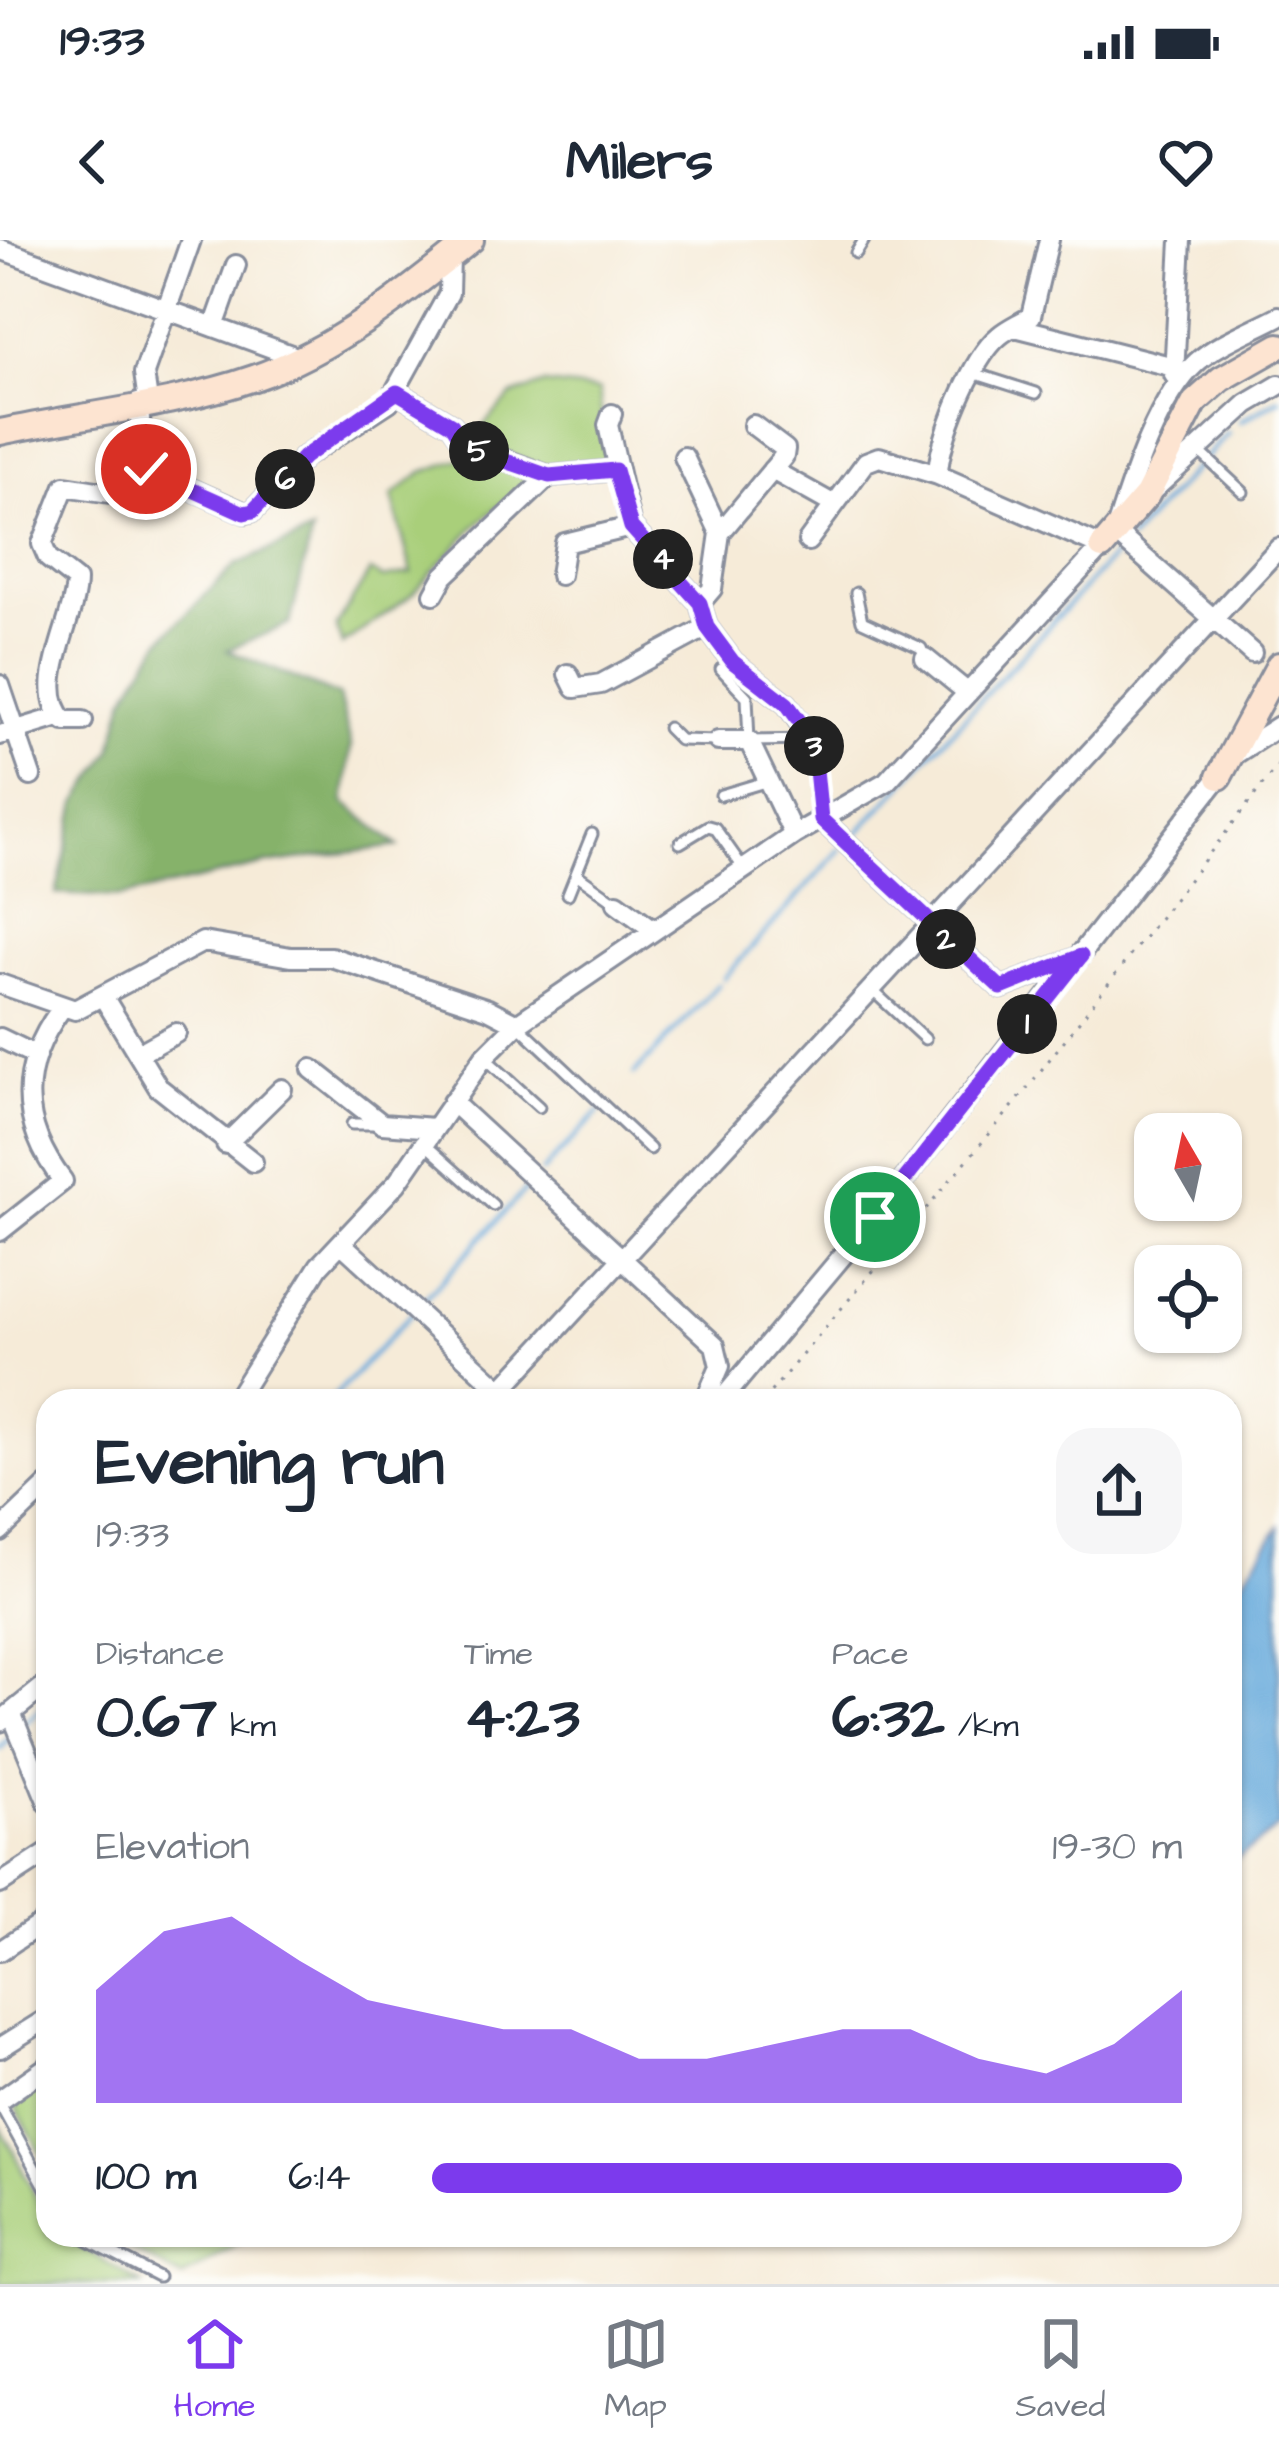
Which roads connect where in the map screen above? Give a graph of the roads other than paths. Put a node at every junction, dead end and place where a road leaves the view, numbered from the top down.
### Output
1 (191, 240) edge
2 (471, 240) edge
3 (864, 240) edge
4 (1049, 240) edge
5 (1181, 240) edge
6 (0, 249) edge
7 (856, 253) dead end
8 (450, 257) junction
9 (236, 265) dead end
10 (164, 310) junction
11 (1279, 316) edge
12 (214, 327) junction
13 (1015, 327) junction
14 (1279, 346) edge
15 (302, 359) junction
16 (1174, 367) junction
17 (973, 373) junction
18 (1279, 385) edge
19 (397, 392) junction
20 (1174, 392) junction
21 (1036, 393) dead end
22 (143, 402) junction
23 (612, 413) dead end
24 (753, 424) dead end
25 (0, 432) edge
26 (1200, 452) junction
27 (685, 457) dead end
28 (146, 469) junction
29 (615, 470) junction
30 (772, 470) junction
31 (938, 475) junction
32 (549, 476) junction
33 (1244, 492) dead end
34 (1147, 495) junction
35 (831, 503) junction
36 (631, 527) junction
37 (720, 533) junction
38 (1109, 539) junction
39 (808, 541) dead end
40 (1279, 548) edge
41 (560, 575) dead end
42 (856, 592) dead end
43 (434, 594) dead end
44 (700, 603) junction
45 (1214, 618) junction
46 (707, 627) junction
47 (1252, 653) dead end
48 (925, 658) joint
49 (1279, 665) edge
50 (721, 669) dead end
51 (568, 674) dead end
52 (0, 685) edge
53 (968, 693) junction
54 (59, 716) junction
55 (82, 721) dead end
56 (1279, 726) edge
57 (668, 728) dead end
58 (9, 732) edge
59 (809, 736) junction
60 (718, 741) joint
61 (748, 741) junction
62 (1223, 768) junction
63 (31, 776) dead end
64 (765, 782) junction
65 (721, 795) dead end
66 (821, 819) junction
67 (592, 834) dead end
68 (794, 835) junction
69 (680, 843) dead end
70 (744, 869) junction
71 (579, 876) junction
72 (568, 894) dead end
73 (616, 903) joint
74 (932, 926) junction
75 (654, 930) junction
76 (1081, 956) junction
77 (0, 984) edge
78 (872, 990) junction
79 (104, 998) junction
80 (61, 1009) junction
81 (517, 1024) junction
82 (176, 1033) dead end
83 (0, 1039) edge
84 (925, 1039) dead end
85 (138, 1054) junction
86 (35, 1055) junction
87 (484, 1057) junction
88 (312, 1069) dead end
89 (282, 1089) dead end
90 (452, 1102) junction
91 (539, 1107) dead end
92 (352, 1124) dead end
93 (382, 1124) junction
94 (430, 1137) junction
95 (226, 1144) junction
96 (650, 1149) dead end
97 (253, 1162) dead end
98 (493, 1205) dead end
99 (0, 1231) edge
100 (341, 1243) junction
101 (620, 1258) junction
102 (242, 1389) edge
103 (500, 1389) edge
104 (512, 1389) edge
105 (710, 1389) edge
106 (731, 1389) edge
107 (36, 1496) edge
108 (0, 1531) edge
109 (36, 1693) edge
110 (6, 1719) edge
111 (36, 1779) edge
112 (36, 1860) edge
113 (0, 1884) edge
114 (36, 1926) edge
115 (0, 1951) edge
116 (36, 2026) edge
117 (0, 2048) edge
118 (36, 2075) edge
119 (0, 2103) edge
120 (36, 2170) edge
121 (100, 2247) edge
122 (158, 2277) dead end

1 - 10 street
2 - 8 street
3 - 7 lane
4 - 13 street
5 - 16 street
6 - 10 street
8 - 15 street
8 - 19 street
9 - 12 street
10 - 12 street
10 - 22 street
11 - 20 street
12 - 15 street
13 - 16 street
13 - 17 street
14 - 34 street
15 - 22 street
16 - 20 street
17 - 21 lane
17 - 31 street
18 - 26 street
19 - 28 street
19 - 32 street
20 - 38 street
22 - 25 street
22 - 28 street
23 - 29 street
24 - 30 street
26 - 33 lane
26 - 34 street
27 - 37 street
28 - 54 street
29 - 32 street
29 - 36 street
30 - 35 street
30 - 37 street
31 - 35 street
31 - 38 street
32 - 43 street
34 - 38 street
35 - 39 street
36 - 41 street
36 - 44 street
37 - 44 street
38 - 45 street
38 - 53 street
40 - 45 street
42 - 48 lane
44 - 46 street
45 - 47 street
45 - 74 street
46 - 51 street
46 - 59 street
48 - 53 street
49 - 62 street
50 - 61 lane
52 - 58 street
53 - 66 street
54 - 55 street
54 - 58 street
56 - 62 street
57 - 60 lane
58 - 63 street
59 - 61 lane
59 - 66 lane
60 - 61 street
61 - 64 street
62 - 76 street
64 - 65 lane
64 - 68 street
66 - 68 street
66 - 74 street
67 - 71 lane
68 - 70 street
69 - 70 lane
70 - 75 street
71 - 72 lane
71 - 73 lane
73 - 75 street
74 - 76 street
74 - 78 street
75 - 81 street
76 - 106 street
77 - 80 street
78 - 84 lane
78 - 101 street
79 - 80 street
79 - 81 street
79 - 85 street
80 - 86 street
81 - 87 street
81 - 96 lane
82 - 85 street
83 - 86 street
85 - 95 street
86 - 99 street
87 - 90 street
87 - 91 lane
88 - 93 street
89 - 95 street
90 - 94 street
90 - 101 street
92 - 93 lane
93 - 94 street
94 - 98 lane
94 - 100 street
95 - 97 street
100 - 102 street
100 - 103 street
101 - 104 street
101 - 105 street
107 - 108 street
109 - 110 street
110 - 111 street
112 - 113 street
114 - 115 street
116 - 117 street
118 - 119 street
119 - 120 lane
121 - 122 lane

